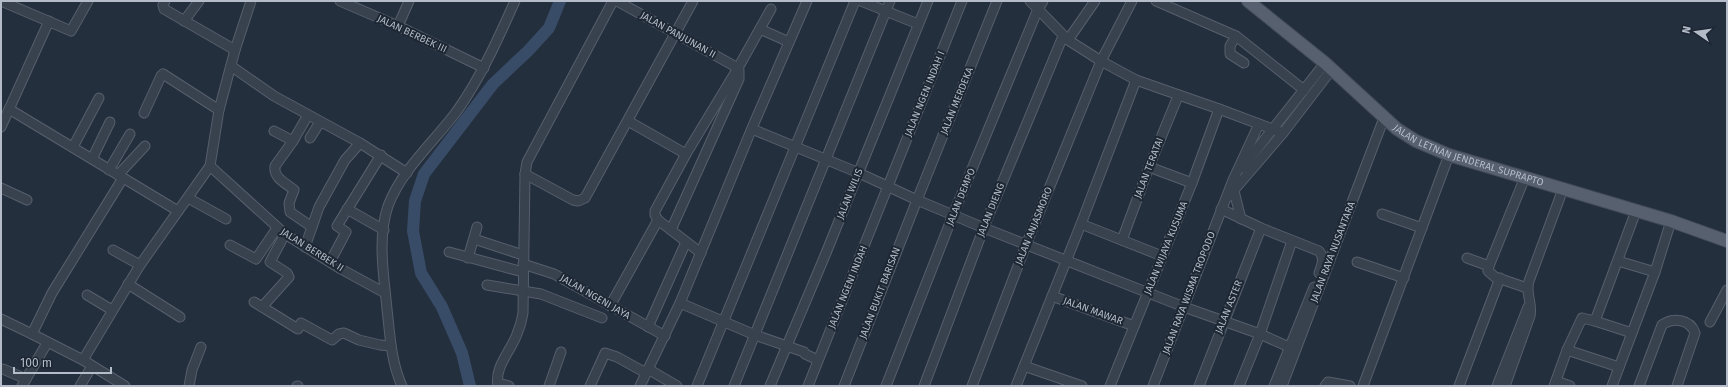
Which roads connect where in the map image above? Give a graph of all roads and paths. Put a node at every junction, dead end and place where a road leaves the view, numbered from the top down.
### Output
1 (1, 1) edge
2 (88, 1) edge
3 (199, 1) edge
4 (251, 1) edge
5 (340, 1) edge
6 (409, 1) edge
7 (515, 1) edge
8 (612, 1) edge
9 (617, 1) edge
10 (693, 1) edge
11 (807, 1) edge
12 (855, 1) edge
13 (861, 1) edge
14 (890, 1) edge
15 (928, 1) edge
16 (962, 1) edge
17 (997, 1) edge
18 (1030, 1) edge
19 (1095, 1) edge
20 (1132, 1) edge
21 (1156, 1) edge
22 (1248, 1) edge
23 (164, 3) edge
24 (1040, 5) edge
25 (771, 9) dead end
26 (887, 12) junction
27 (184, 21) junction
28 (49, 22) junction
29 (918, 24) junction
30 (398, 26) junction
31 (760, 29) junction
32 (675, 33) junction
33 (1236, 36) junction
34 (1066, 38) junction
35 (789, 42) junction
36 (235, 50) junction
37 (1244, 63) dead end
38 (1100, 64) junction
39 (230, 66) junction
40 (480, 66) junction
41 (1329, 66) junction
42 (738, 68) junction
43 (1136, 80) junction
44 (1304, 90) junction
45 (1178, 96) junction
46 (99, 98) dead end
47 (9, 109) junction
48 (1219, 109) junction
49 (219, 110) junction
50 (144, 113) dead end
51 (308, 115) junction
52 (1384, 118) junction
53 (628, 121) junction
54 (110, 122) dead end
55 (320, 122) junction
56 (1259, 124) junction
57 (1, 127) edge
58 (752, 129) junction
59 (1273, 130) junction
60 (274, 131) dead end
61 (1283, 133) junction
62 (130, 134) dead end
63 (310, 138) dead end
64 (293, 141) junction
65 (360, 142) junction
66 (145, 146) dead end
67 (73, 147) junction
68 (794, 147) junction
69 (686, 154) junction
70 (380, 155) junction
71 (1449, 155) junction
72 (92, 159) junction
73 (826, 160) junction
74 (210, 166) junction
75 (1149, 167) junction
76 (109, 170) junction
77 (406, 172) junction
78 (859, 173) junction
79 (525, 174) junction
80 (121, 176) junction
81 (1525, 177) junction
82 (1233, 180) junction
83 (1192, 183) junction
84 (1, 188) edge
85 (888, 188) junction
86 (1563, 189) junction
87 (1234, 191) junction
88 (188, 198) junction
89 (27, 200) dead end
90 (916, 200) junction
91 (1223, 205) junction
92 (346, 209) junction
93 (1636, 211) junction
94 (178, 212) junction
95 (1382, 214) dead end
96 (953, 215) junction
97 (226, 219) dead end
98 (1241, 219) junction
99 (658, 220) junction
100 (1671, 221) junction
101 (1081, 224) junction
102 (477, 227) dead end
103 (277, 228) junction
104 (312, 228) junction
105 (984, 228) junction
106 (1261, 228) junction
107 (1422, 228) junction
108 (384, 230) junction
109 (671, 230) junction
110 (285, 234) junction
111 (474, 240) junction
112 (1122, 240) junction
113 (1292, 241) junction
114 (1727, 241) edge
115 (686, 242) junction
116 (1026, 244) junction
117 (230, 245) dead end
118 (304, 247) junction
119 (113, 250) dead end
120 (449, 252) dead end
121 (701, 253) junction
122 (1162, 256) junction
123 (468, 258) junction
124 (1466, 258) dead end
125 (1066, 259) junction
126 (1618, 261) junction
127 (330, 262) junction
128 (1356, 262) dead end
129 (523, 264) junction
130 (140, 265) junction
131 (1489, 266) junction
132 (1655, 272) junction
133 (1404, 278) junction
134 (1500, 278) junction
135 (128, 284) junction
136 (487, 286) dead end
137 (1527, 288) junction
138 (1727, 290) edge
139 (524, 291) junction
140 (1149, 292) junction
141 (385, 293) junction
142 (87, 296) dead end
143 (1052, 296) junction
144 (254, 302) dead end
145 (1530, 302) junction
146 (680, 303) junction
147 (610, 306) junction
148 (262, 307) junction
149 (1184, 307) junction
150 (112, 310) junction
151 (180, 317) dead end
152 (602, 318) dead end
153 (1, 319) edge
154 (1224, 320) junction
155 (724, 321) junction
156 (1595, 321) junction
157 (1710, 322) dead end
158 (1134, 326) junction
159 (648, 327) junction
160 (32, 334) junction
161 (1260, 334) junction
162 (1632, 334) junction
163 (756, 335) junction
164 (665, 336) junction
165 (47, 343) junction
166 (391, 346) junction
167 (787, 346) junction
168 (201, 347) dead end
169 (1289, 347) junction
170 (1567, 350) junction
171 (561, 352) dead end
172 (83, 360) junction
173 (818, 360) junction
174 (92, 366) junction
175 (1024, 366) junction
176 (1619, 367) junction
177 (3, 369) dead end
178 (647, 371) junction
179 (24, 382) edge
180 (1555, 383) edge
181 (498, 384) edge
182 (80, 386) edge
183 (125, 386) edge
184 (189, 386) edge
185 (402, 386) edge
186 (509, 386) edge
187 (549, 386) edge
188 (590, 386) edge
189 (640, 386) edge
190 (678, 386) edge
191 (697, 386) edge
192 (734, 386) edge
193 (770, 386) edge
194 (808, 386) edge
195 (844, 386) edge
196 (886, 386) edge
197 (924, 386) edge
198 (972, 386) edge
199 (1016, 386) edge
200 (1082, 386) edge
201 (1110, 386) edge
202 (1153, 386) edge
203 (1199, 386) edge
204 (1239, 386) edge
205 (1274, 386) edge
206 (1282, 386) edge
207 (1325, 386) edge
208 (1350, 386) edge
209 (1362, 386) edge
210 (1459, 386) edge
211 (1497, 386) edge
212 (1505, 386) edge
213 (1570, 386) edge
214 (1612, 386) edge
215 (1639, 386) edge
216 (1677, 386) edge

1 - 28 street
2 - 28 street
3 - 27 street
4 - 36 street
5 - 30 street, JALAN BERBEK III
6 - 30 street
7 - 40 street
8 - 79 street
9 - 32 street, JALAN PANJUNAN II
10 - 32 street
11 - 35 street
12 - 68 street
13 - 26 street
14 - 26 street
15 - 29 street, JALAN WILIS
16 - 85 street, JALAN NGEN INDAH I
17 - 90 street, JALAN MERDEKA
18 - 24 street
19 - 34 street, JALAN DIENG
20 - 38 street, JALAN ANJASMORO
21 - 33 street
22 - 41 main road, JALAN LETNAN JENDERAL SUPRAPTO
23 - 27 street
24 - 34 street
24 - 96 street, JALAN DEMPO
25 - 31 street
26 - 29 street
26 - 73 street
27 - 36 street
28 - 47 street
29 - 78 street, JALAN WILIS
30 - 40 street, JALAN BERBEK III
31 - 35 street
31 - 42 street
32 - 42 street, JALAN PANJUNAN II
32 - 53 street
33 - 37 street
33 - 44 street
34 - 38 street
34 - 105 street, JALAN DIENG
35 - 58 street
36 - 39 street
38 - 43 street
38 - 116 street, JALAN ANJASMORO
39 - 49 street
39 - 51 street
40 - 77 street
41 - 44 street
41 - 52 main road, JALAN LETNAN JENDERAL SUPRAPTO
41 - 61 street
42 - 69 street
42 - 109 street
43 - 45 street
43 - 101 street
44 - 59 street
45 - 48 street
45 - 75 street, JALAN TERATAI
46 - 67 street
47 - 57 street
47 - 67 street
48 - 56 street
48 - 83 street, JALAN WIJAYA KUSUMA
49 - 50 street
49 - 74 street
51 - 55 street
51 - 64 street
52 - 71 main road, JALAN LETNAN JENDERAL SUPRAPTO
52 - 206 street, JALAN RAYA NUSANTARA
53 - 69 street
53 - 79 street
54 - 72 street
55 - 63 street
55 - 65 street
56 - 59 street
56 - 82 street
58 - 68 street
58 - 121 street
59 - 61 street
59 - 82 street
60 - 64 street
61 - 87 street
62 - 76 street
64 - 104 street
65 - 70 street
65 - 104 street
66 - 80 street
67 - 72 street
68 - 73 street
68 - 155 street
69 - 99 street
70 - 77 street
70 - 92 street
71 - 81 main road, JALAN LETNAN JENDERAL SUPRAPTO
71 - 107 street
72 - 76 street
73 - 78 street
73 - 163 street
74 - 88 street
74 - 103 street, JALAN BERBEK II
75 - 83 street
75 - 112 street, JALAN TERATAI
76 - 80 street
77 - 108 street
78 - 85 street
78 - 167 street, JALAN WILIS
79 - 129 street
80 - 94 street
80 - 160 street
81 - 86 main road, JALAN LETNAN JENDERAL SUPRAPTO
81 - 131 street
82 - 91 street, JALAN RAYA WISMA TROPODO
83 - 122 street, JALAN WIJAYA KUSUMA
84 - 89 street
85 - 90 street
85 - 173 street, JALAN NGENI INDAH
86 - 93 main road, JALAN LETNAN JENDERAL SUPRAPTO
86 - 137 street
87 - 91 street
87 - 98 street
88 - 94 street
88 - 97 street
90 - 96 street
90 - 195 street, JALAN BUKIT BARISAN
91 - 98 street
91 - 149 street, JALAN RAYA WISMA TROPODO
92 - 108 street
92 - 127 street
93 - 100 main road, JALAN LETNAN JENDERAL SUPRAPTO
93 - 126 street
94 - 130 street
95 - 107 street
96 - 105 street
96 - 196 street, JALAN DEMPO
98 - 106 street
99 - 109 street
99 - 147 street
100 - 114 main road, JALAN LETNAN JENDERAL SUPRAPTO
100 - 132 street
101 - 112 street
101 - 125 street
102 - 111 street
103 - 110 street, JALAN BERBEK II
103 - 117 street
104 - 118 street
105 - 116 street
105 - 197 street, JALAN DIENG
106 - 113 street
106 - 154 street, JALAN ASTER
107 - 133 street
108 - 141 street
109 - 115 street
110 - 118 street, JALAN BERBEK II
110 - 148 street
111 - 123 street
111 - 129 street
112 - 122 street
113 - 161 street
113 - 169 street
115 - 121 street
115 - 159 street
116 - 125 street
116 - 198 street, JALAN ANJASMORO
118 - 127 street, JALAN BERBEK II
119 - 130 street
120 - 123 street
121 - 146 street
122 - 140 street, JALAN WIJAYA KUSUMA
123 - 129 street
124 - 131 street
125 - 140 street
125 - 143 street
126 - 132 street
126 - 156 street
127 - 141 street, JALAN BERBEK II
128 - 133 street
129 - 139 street
129 - 147 street, JALAN NGENI JAYA
130 - 135 street
131 - 134 street
132 - 162 street
133 - 209 street
134 - 137 street
134 - 210 street
135 - 150 street
135 - 151 street
136 - 139 street
137 - 145 street
138 - 157 street
139 - 152 street
139 - 181 street
140 - 149 street
140 - 158 street, JALAN WIJAYA KUSUMA
141 - 166 street
142 - 150 street
143 - 158 street, JALAN MAWAR
143 - 175 street
144 - 148 street
145 - 211 street
145 - 212 street
146 - 155 street
146 - 164 street
147 - 159 street, JALAN NGENI JAYA
148 - 166 street
149 - 154 street
149 - 202 street, JALAN RAYA WISMA TROPODO
150 - 172 street
153 - 160 street
154 - 161 street
154 - 203 street, JALAN ASTER
155 - 163 street
155 - 191 street
156 - 162 street
156 - 170 street
158 - 201 street, JALAN WIJAYA KUSUMA
159 - 164 street, JALAN NGENI JAYA
160 - 165 street
161 - 169 street
161 - 204 street
162 - 176 street
163 - 167 street
163 - 192 street
164 - 178 street
165 - 172 street
165 - 179 street
166 - 185 street
167 - 173 street
167 - 193 street, JALAN WILIS
168 - 184 street
169 - 205 street
170 - 176 street
170 - 180 street
171 - 187 street
172 - 174 street
173 - 194 street, JALAN NGENI INDAH
174 - 182 street
174 - 183 street
175 - 199 street
175 - 200 street
176 - 214 street
177 - 179 street
178 - 188 street
178 - 189 street
178 - 190 street
180 - 213 street
181 - 186 street
207 - 208 street
215 - 216 street

